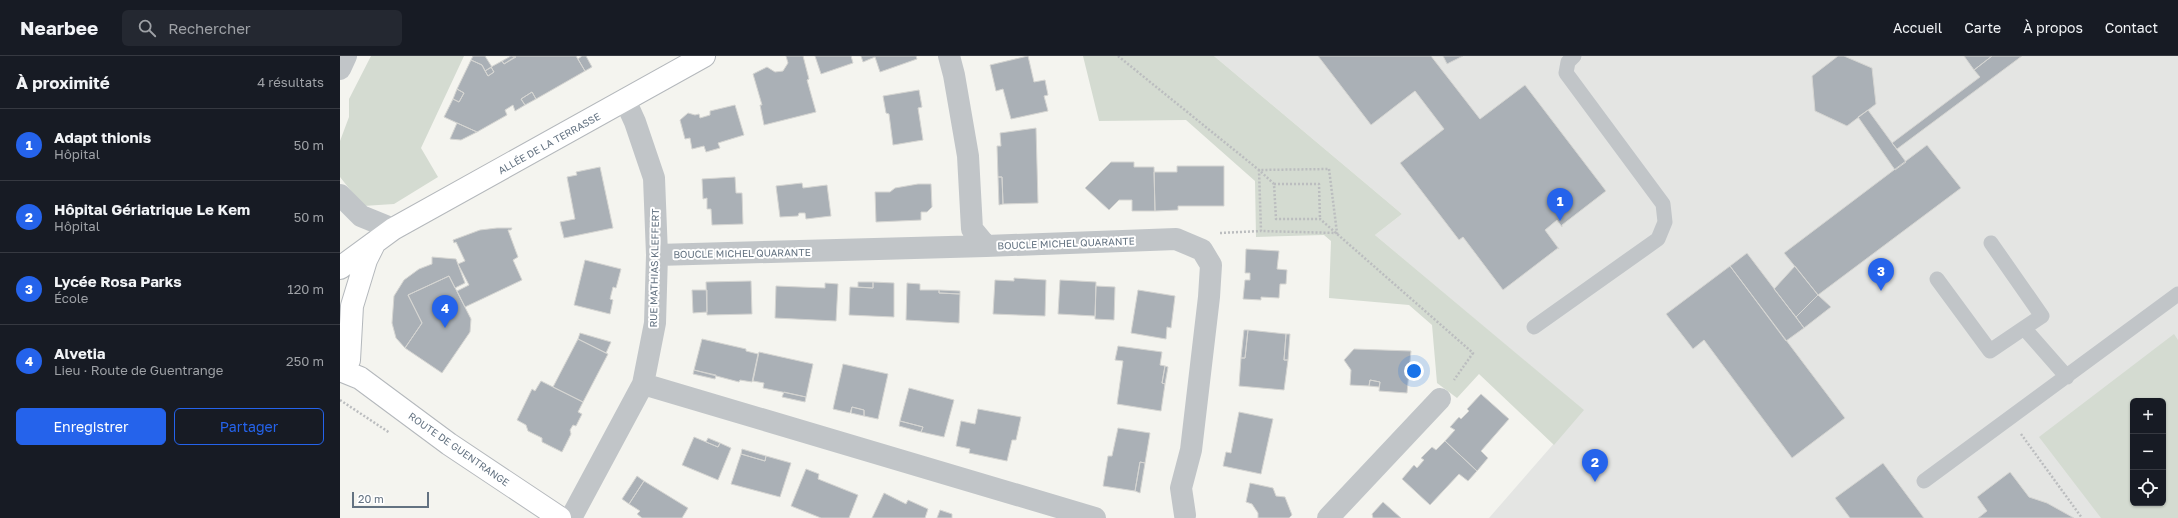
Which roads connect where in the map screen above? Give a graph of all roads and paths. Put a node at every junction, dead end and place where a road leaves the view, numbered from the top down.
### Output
1 (346, 56) edge
2 (704, 56) edge
3 (949, 56) edge
4 (1118, 56) edge
5 (1574, 56) edge
6 (340, 69) edge
7 (625, 100) junction
8 (1259, 170) junction
9 (1274, 184) junction
10 (340, 195) edge
11 (1320, 219) junction
12 (1337, 233) junction
13 (384, 236) junction
14 (1991, 243) dead end
15 (986, 246) junction
16 (340, 249) edge
17 (656, 255) junction
18 (340, 268) edge
19 (1937, 279) dead end
20 (2178, 294) edge
21 (1534, 327) dead end
22 (2024, 328) junction
23 (347, 363) edge
24 (2066, 377) junction
25 (643, 384) junction
26 (1440, 399) joint
27 (2010, 419) junction
28 (1924, 480) dead end
29 (561, 517) edge
30 (1184, 517) edge
31 (1095, 518) edge
32 (1328, 518) edge
33 (2082, 518) edge

1 - 6 street
2 - 7 street, ALLÉE DE LA TERRASSE
3 - 15 street
4 - 8 path
5 - 21 lane
7 - 13 street, ALLÉE DE LA TERRASSE
7 - 17 street, RUE MATHIAS KLEFFERT
8 - 9 path
8 - 12 path
8 - 12 path
9 - 11 path
9 - 11 path
10 - 13 street
11 - 12 path
12 - 26 path
13 - 16 street, ALLÉE DE LA TERRASSE
13 - 18 street, ALLÉE DE LA TERRASSE
13 - 23 street
14 - 22 lane
15 - 17 street, BOUCLE MICHEL QUARANTE
15 - 30 street, BOUCLE MICHEL QUARANTE
17 - 25 street, RUE MATHIAS KLEFFERT
19 - 22 lane
20 - 24 lane
22 - 24 lane
23 - 29 street, ROUTE DE GUENTRANGE
24 - 27 lane
25 - 29 street, RUE MATHIAS KLEFFERT
25 - 31 street
26 - 32 street
27 - 28 lane
27 - 33 path

